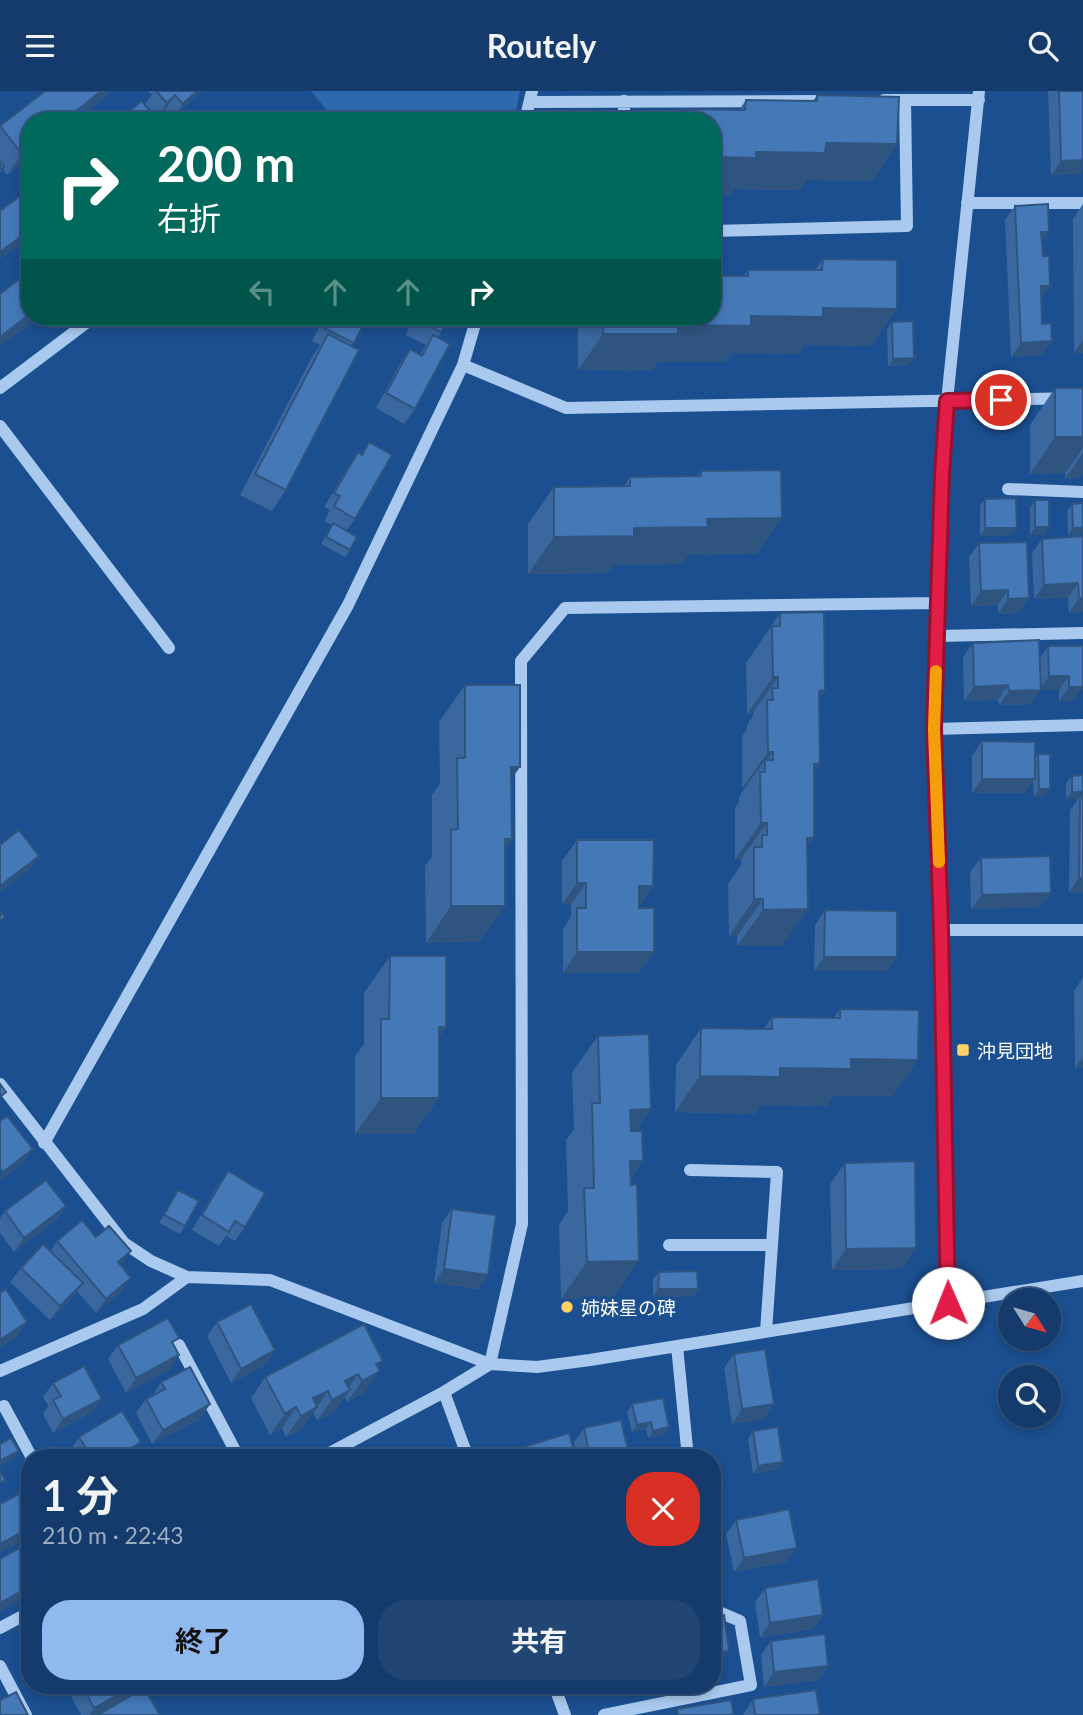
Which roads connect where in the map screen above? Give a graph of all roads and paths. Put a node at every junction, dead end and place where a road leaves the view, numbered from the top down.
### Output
1 (531, 96) edge
2 (979, 96) edge
3 (865, 100) edge
4 (905, 100) junction
5 (624, 101) junction
6 (838, 101) edge
7 (624, 112) edge
8 (967, 203) junction
9 (1083, 203) edge
10 (721, 230) edge
11 (82, 326) edge
12 (474, 326) edge
13 (463, 365) junction
14 (0, 388) edge
15 (1083, 398) edge
16 (947, 401) junction
17 (0, 426) edge
18 (1008, 489) dead end
19 (1083, 492) edge
20 (938, 603) junction
21 (1083, 633) edge
22 (937, 636) junction
23 (169, 648) dead end
24 (1083, 726) edge
25 (934, 729) junction
26 (941, 930) junction
27 (1083, 930) edge
28 (0, 1084) edge
29 (44, 1143) junction
30 (690, 1170) dead end
31 (669, 1245) dead end
32 (772, 1245) junction
33 (187, 1277) junction
34 (1083, 1281) edge
35 (948, 1303) junction
36 (766, 1332) junction
37 (179, 1345) edge
38 (677, 1346) junction
39 (490, 1364) junction
40 (0, 1371) edge
41 (443, 1392) junction
42 (4, 1406) dead end
43 (27, 1449) edge
44 (234, 1449) edge
45 (337, 1449) edge
46 (465, 1449) edge
47 (687, 1449) edge
48 (721, 1613) edge
49 (21, 1617) edge
50 (0, 1628) edge
51 (0, 1666) edge
52 (721, 1691) edge
53 (557, 1694) edge
54 (707, 1694) edge
55 (26, 1715) edge
56 (565, 1715) edge
57 (604, 1715) edge

1 - 5 street
2 - 4 street
2 - 8 street
3 - 4 street
4 - 10 street
5 - 6 street
5 - 7 street
8 - 9 street
8 - 16 street
11 - 14 street
12 - 13 street
13 - 16 street
13 - 29 street
15 - 16 street
16 - 20 street
17 - 23 street
18 - 19 street
20 - 22 street
20 - 39 street
21 - 22 street
22 - 25 street
24 - 25 street
25 - 26 street
26 - 27 street
26 - 35 street
28 - 29 street
29 - 33 street
30 - 32 street
31 - 32 street
32 - 36 street
33 - 39 street
33 - 40 street
34 - 35 street
35 - 36 street
36 - 38 street
37 - 44 street
38 - 39 street
38 - 47 street
39 - 41 street
41 - 45 street
41 - 46 street
42 - 43 street
48 - 52 street
49 - 50 street
51 - 55 street
53 - 56 street
54 - 57 street

